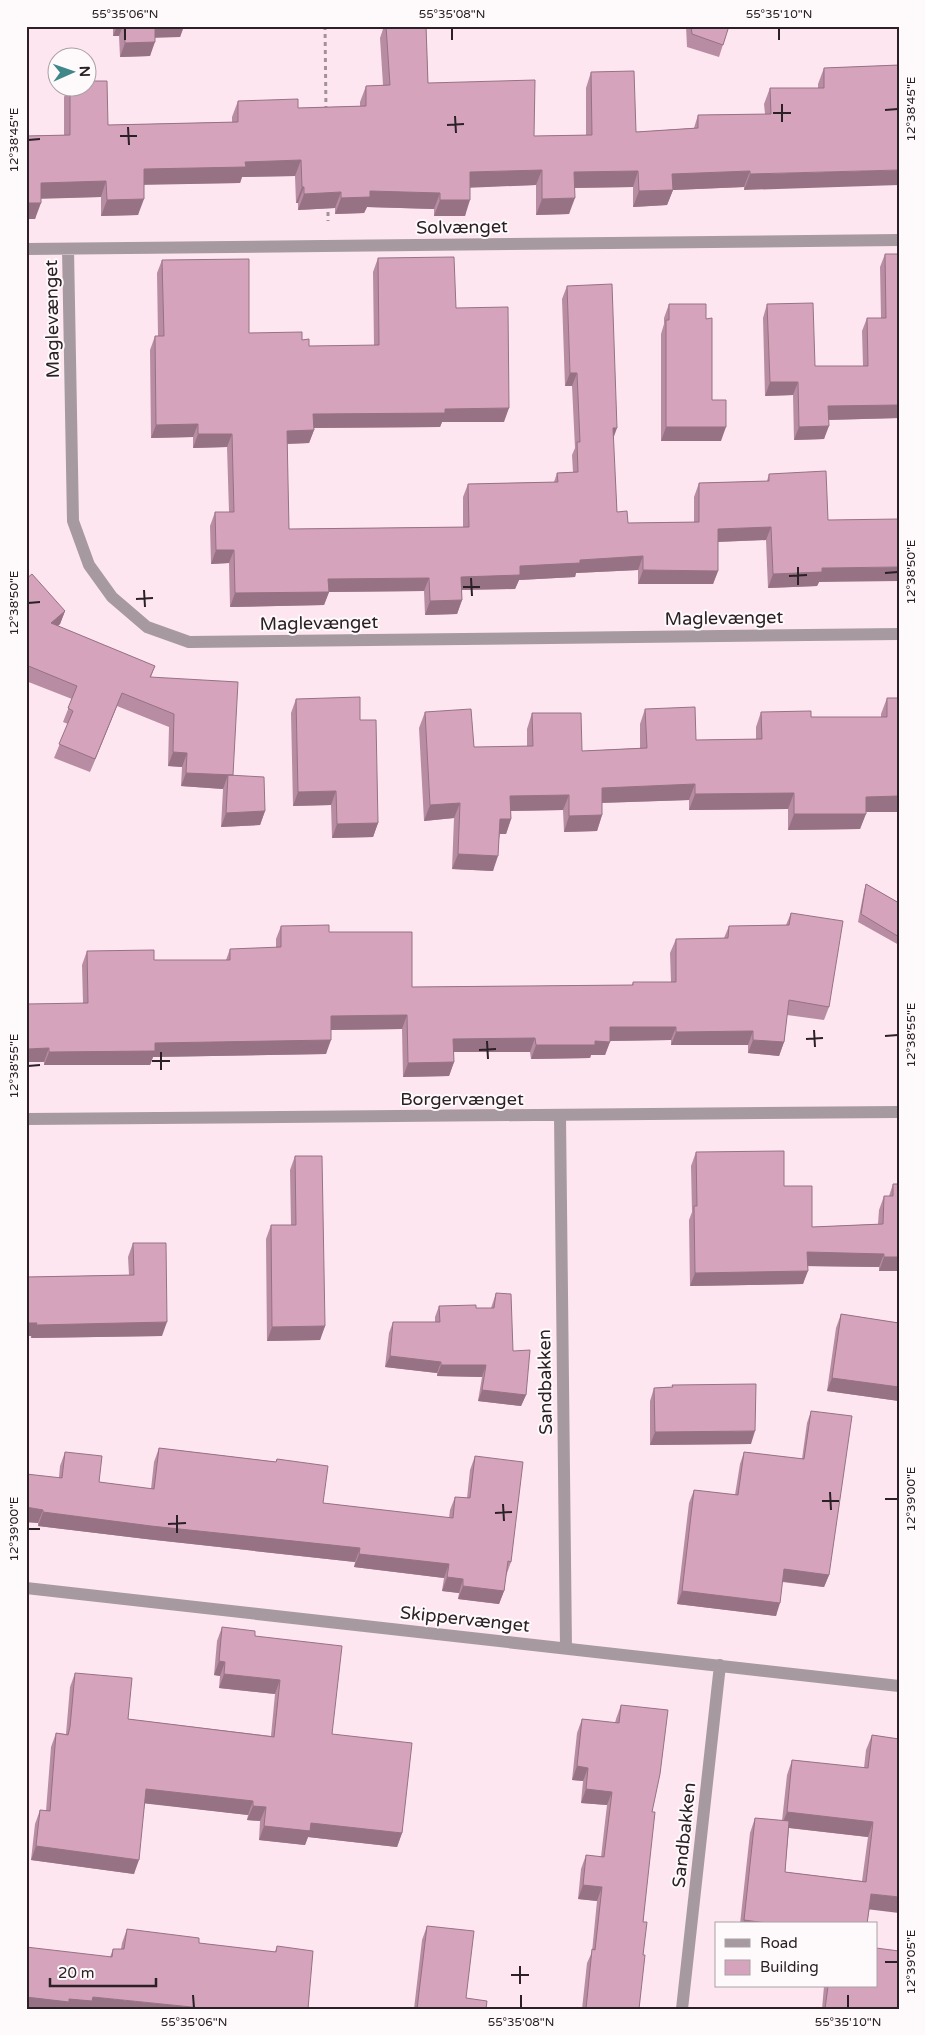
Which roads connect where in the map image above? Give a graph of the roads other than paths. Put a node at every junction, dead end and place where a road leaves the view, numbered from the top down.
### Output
1 (899, 240) edge
2 (26, 249) edge
3 (68, 249) junction
4 (899, 634) edge
5 (899, 1112) edge
6 (560, 1116) junction
7 (26, 1119) edge
8 (26, 1588) edge
9 (566, 1648) junction
10 (720, 1665) junction
11 (899, 1686) edge
12 (682, 2009) edge

1 - 3 street, Solvænget
2 - 3 street, Solvænget
3 - 4 street, Maglevænget
5 - 6 street, Borgervænget
6 - 7 street, Borgervænget
6 - 9 street, Sandbakken
8 - 9 street, Skippervænget
9 - 10 street, Skippervænget
10 - 11 street, Skippervænget
10 - 12 street, Sandbakken

